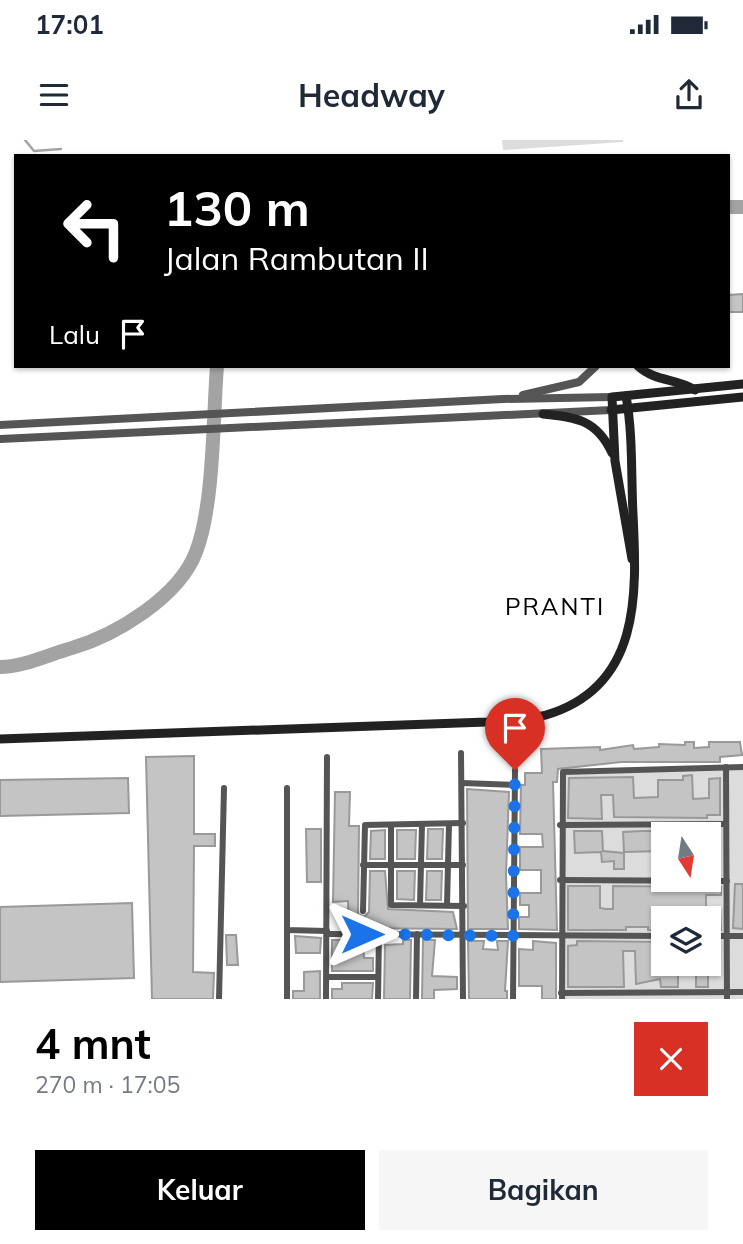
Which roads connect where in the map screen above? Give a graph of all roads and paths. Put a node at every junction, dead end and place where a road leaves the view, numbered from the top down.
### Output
1 (594, 368) edge
2 (641, 368) edge
3 (743, 384) edge
4 (695, 390) junction
5 (626, 396) junction
6 (612, 397) junction
7 (743, 397) edge
8 (503, 399) junction
9 (628, 409) junction
10 (611, 410) junction
11 (543, 414) junction
12 (0, 425) edge
13 (0, 439) edge
14 (615, 461) junction
15 (634, 568) junction
16 (0, 738) edge
17 (461, 753) dead end
18 (327, 757) dead end
19 (743, 767) edge
20 (726, 768) junction
21 (515, 770) dead end
22 (462, 783) junction
23 (514, 785) junction
24 (223, 788) dead end
25 (287, 788) dead end
26 (463, 823) junction
27 (422, 824) junction
28 (449, 824) junction
29 (560, 824) junction
30 (726, 824) junction
31 (391, 825) junction
32 (390, 864) junction
33 (448, 864) junction
34 (463, 864) junction
35 (363, 865) junction
36 (421, 865) junction
37 (560, 880) junction
38 (727, 881) junction
39 (420, 905) junction
40 (446, 905) junction
41 (464, 906) junction
42 (363, 911) dead end
43 (287, 930) junction
44 (327, 932) junction
45 (464, 933) junction
46 (379, 934) junction
47 (417, 934) junction
48 (513, 936) junction
49 (561, 936) junction
50 (651, 936) edge
51 (721, 936) edge
52 (727, 936) junction
53 (743, 936) edge
54 (327, 977) junction
55 (378, 977) junction
56 (743, 992) edge
57 (561, 996) edge
58 (727, 996) edge
59 (219, 999) edge
60 (287, 999) edge
61 (326, 999) edge
62 (378, 999) edge
63 (416, 999) edge
64 (463, 999) edge
65 (513, 999) edge

1 - 8 street
2 - 4 main road
3 - 4 main road
4 - 5 main road
5 - 6 main road
5 - 9 main road
6 - 8 street
6 - 10 main road
7 - 9 main road
8 - 12 street
9 - 10 main road
9 - 15 main road
10 - 11 street
10 - 14 main road
11 - 13 street
11 - 14 main road
14 - 15 main road
15 - 16 main road
17 - 22 street
18 - 44 street
19 - 20 street
20 - 29 street
20 - 30 street
21 - 23 street
22 - 23 street
22 - 26 street
23 - 48 street
24 - 59 street
25 - 43 street
26 - 28 street
26 - 34 street
27 - 28 street
27 - 31 street
27 - 36 street
28 - 33 street
29 - 30 street
29 - 37 street
30 - 38 street
31 - 32 street
31 - 35 street
32 - 35 street
32 - 36 street
32 - 39 street
33 - 34 street
33 - 36 street
33 - 40 street
34 - 41 street
35 - 42 street
36 - 39 street
37 - 38 street
37 - 49 street
38 - 52 street
39 - 40 street
40 - 41 street
41 - 45 street
43 - 44 street
43 - 60 street
44 - 46 street
44 - 54 street
45 - 47 street
45 - 48 street
45 - 64 street
46 - 47 street
46 - 55 street
47 - 63 street
48 - 49 street
48 - 65 street
49 - 50 street
49 - 57 street
51 - 52 street
52 - 53 street
52 - 58 street
54 - 55 street
54 - 61 street
55 - 62 street
56 - 58 street
57 - 58 street

